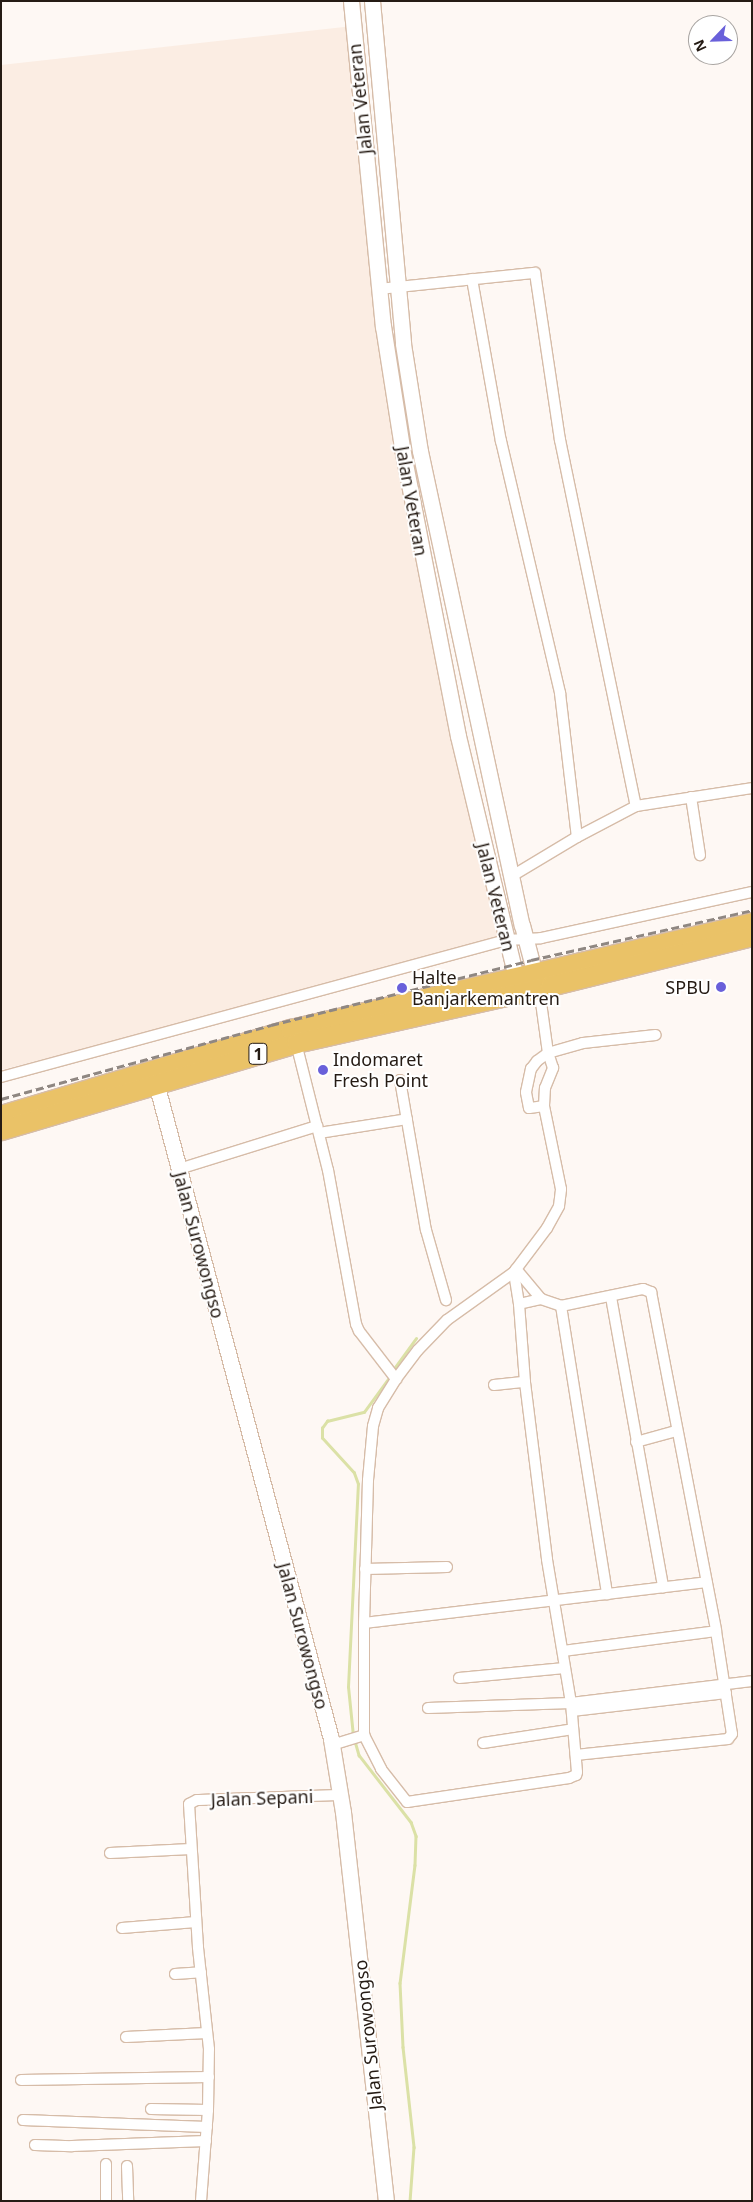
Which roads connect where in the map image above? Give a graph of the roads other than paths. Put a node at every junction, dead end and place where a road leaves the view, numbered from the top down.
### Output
1 (351, 1) edge
2 (372, 1) edge
3 (472, 279) junction
4 (399, 286) junction
5 (379, 289) junction
6 (482, 732) junction
7 (458, 736) junction
8 (752, 788) edge
9 (691, 797) junction
10 (636, 806) junction
11 (577, 837) junction
12 (700, 855) dead end
13 (512, 876) junction
14 (752, 892) edge
15 (752, 922) edge
16 (752, 936) edge
17 (525, 938) junction
18 (506, 940) junction
19 (537, 981) junction
20 (518, 985) junction
21 (656, 1035) dead end
22 (296, 1043) junction
23 (546, 1058) junction
24 (1, 1077) edge
25 (400, 1080) dead end
26 (156, 1083) junction
27 (539, 1107) junction
28 (1, 1115) edge
29 (407, 1119) junction
30 (1, 1130) edge
31 (318, 1130) junction
32 (179, 1169) junction
33 (515, 1270) junction
34 (610, 1297) junction
35 (541, 1299) junction
36 (446, 1300) dead end
37 (519, 1304) junction
38 (561, 1306) junction
39 (393, 1375) junction
40 (525, 1382) junction
41 (494, 1385) dead end
42 (676, 1431) junction
43 (636, 1442) junction
44 (447, 1567) dead end
45 (365, 1569) junction
46 (707, 1582) junction
47 (663, 1587) junction
48 (607, 1594) junction
49 (554, 1600) junction
50 (364, 1623) junction
51 (716, 1632) junction
52 (563, 1651) junction
53 (565, 1668) junction
54 (459, 1678) dead end
55 (751, 1684) edge
56 (726, 1688) junction
57 (572, 1707) junction
58 (428, 1708) dead end
59 (573, 1729) junction
60 (357, 1737) junction
61 (484, 1743) dead end
62 (332, 1745) junction
63 (576, 1755) junction
64 (340, 1795) junction
65 (191, 1849) junction
66 (110, 1853) dead end
67 (196, 1922) junction
68 (122, 1928) dead end
69 (201, 1972) junction
70 (175, 1974) dead end
71 (207, 2033) junction
72 (126, 2037) dead end
73 (208, 2077) junction
74 (21, 2080) dead end
75 (151, 2109) dead end
76 (208, 2110) junction
77 (24, 2120) dead end
78 (207, 2127) junction
79 (206, 2141) junction
80 (35, 2145) dead end
81 (106, 2164) dead end
82 (127, 2166) dead end
83 (106, 2201) edge
84 (128, 2201) edge
85 (201, 2201) edge
86 (386, 2201) edge

1 - 5 main road, Jalan Veteran
2 - 4 main road, Jalan Veteran
3 - 4 street
3 - 10 street
3 - 11 street
4 - 5 street
4 - 6 main road, Jalan Veteran
5 - 7 main road, Jalan Veteran
6 - 7 main road
6 - 13 main road, Jalan Veteran
7 - 18 main road, Jalan Veteran
8 - 9 street
9 - 10 street
9 - 12 street
10 - 11 street
11 - 13 street
13 - 17 main road, Jalan Veteran
14 - 17 street
15 - 19 highway, 1
16 - 19 highway, 1
17 - 18 street
17 - 19 main road, Jalan Veteran
18 - 20 main road, Jalan Veteran
18 - 24 street
19 - 20 highway, 1
19 - 23 street
20 - 22 highway, 1
20 - 28 highway, 1
21 - 23 street
22 - 26 highway, 1
22 - 31 street
23 - 27 street
23 - 27 street
25 - 29 street
26 - 30 highway, 1
26 - 32 main road, Jalan Surowongso
27 - 33 street
29 - 31 street
29 - 36 street
31 - 32 street
31 - 39 street
32 - 62 main road, Jalan Surowongso
33 - 35 street
33 - 37 street
33 - 39 street
34 - 38 street
34 - 42 street
34 - 43 street
35 - 37 street
35 - 38 street
37 - 40 street
38 - 48 street
39 - 45 street
40 - 41 street
40 - 49 street
42 - 43 street
42 - 46 street
43 - 47 street
44 - 45 street
45 - 50 street
46 - 47 street
46 - 51 street
47 - 48 street
48 - 49 street
49 - 50 street
49 - 52 street
50 - 60 street
51 - 52 street
51 - 56 street
52 - 53 street
53 - 54 street
53 - 57 street
55 - 56 street
56 - 57 street
56 - 63 street
57 - 58 street
57 - 59 street
59 - 61 street
59 - 63 street
60 - 62 street
60 - 63 street
62 - 64 main road, Jalan Surowongso
64 - 65 street, Jalan Sepani
64 - 86 main road, Jalan Surowongso
65 - 66 street
65 - 67 street
67 - 68 street
67 - 69 street
69 - 70 street
69 - 71 street
71 - 72 street
71 - 73 street
73 - 74 street
73 - 76 street
75 - 76 street
76 - 78 street
77 - 78 street
78 - 79 street
79 - 80 street
79 - 85 street
81 - 83 street
82 - 84 street

